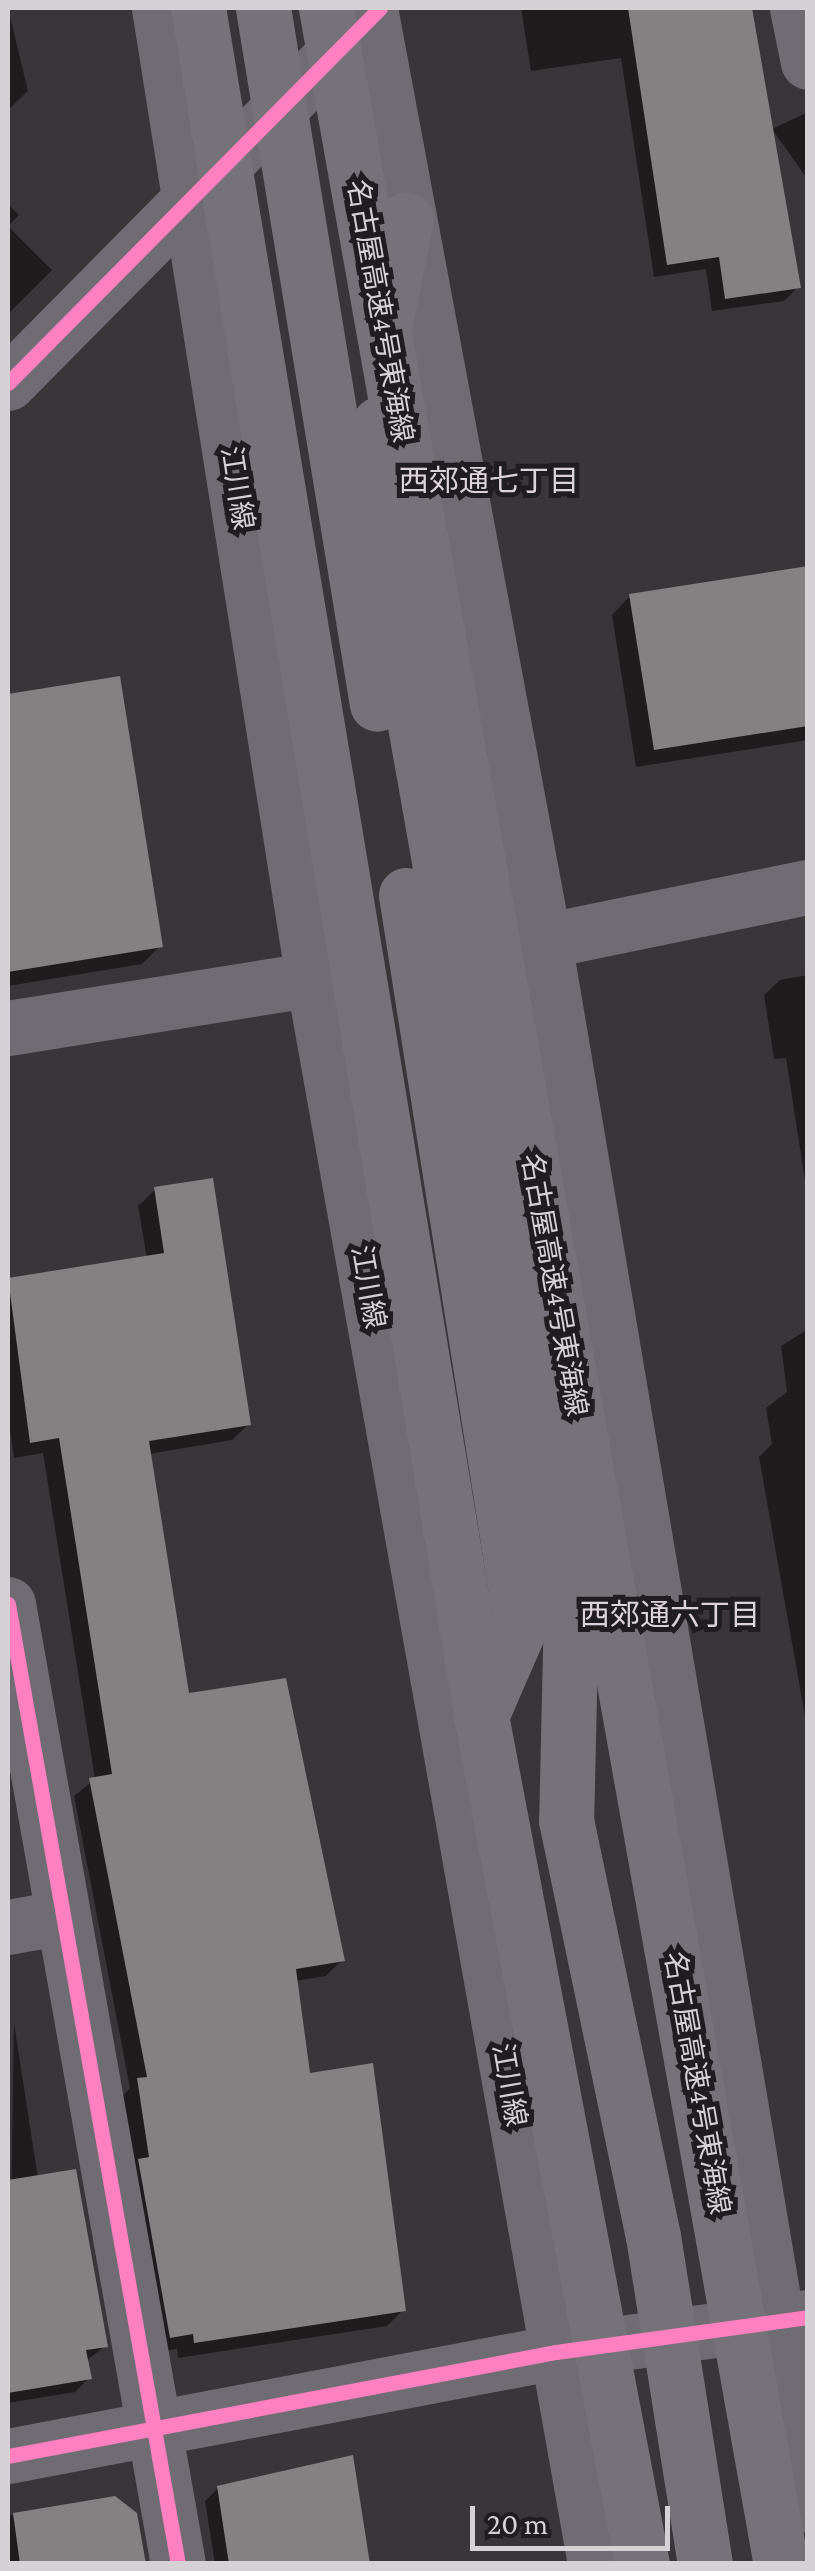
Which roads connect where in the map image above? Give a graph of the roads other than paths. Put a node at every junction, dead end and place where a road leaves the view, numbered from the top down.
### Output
1 (159, 8) edge
2 (198, 8) edge
3 (263, 8) edge
4 (798, 8) edge
5 (362, 10) edge
6 (808, 62) edge
7 (192, 194) junction
8 (406, 219) junction
9 (8, 383) edge
10 (808, 887) edge
11 (544, 942) junction
12 (313, 978) junction
13 (8, 1028) edge
14 (8, 1604) edge
15 (480, 1716) junction
16 (63, 1917) junction
17 (8, 1926) edge
18 (793, 2320) edge
19 (556, 2352) junction
20 (154, 2431) junction
21 (8, 2456) edge
22 (808, 2505) edge
23 (178, 2564) edge
24 (595, 2564) edge
25 (642, 2564) edge
26 (705, 2564) edge
27 (782, 2564) edge

1 - 7 main road, 江川線
2 - 15 highway, bridge
3 - 15 highway, bridge
4 - 6 main road
5 - 7 main road
5 - 8 main road
5 - 27 highway, 名古屋高速4号東海線, bridge
7 - 9 main road
7 - 12 main road, 江川線
8 - 11 main road
8 - 26 highway, bridge
10 - 11 main road
11 - 18 main road
12 - 13 main road
12 - 19 main road, 江川線
14 - 16 main road
15 - 25 highway, bridge
16 - 17 main road
16 - 20 main road
18 - 19 main road
18 - 22 main road
19 - 20 main road
19 - 24 main road, 江川線
20 - 21 main road
20 - 23 main road

